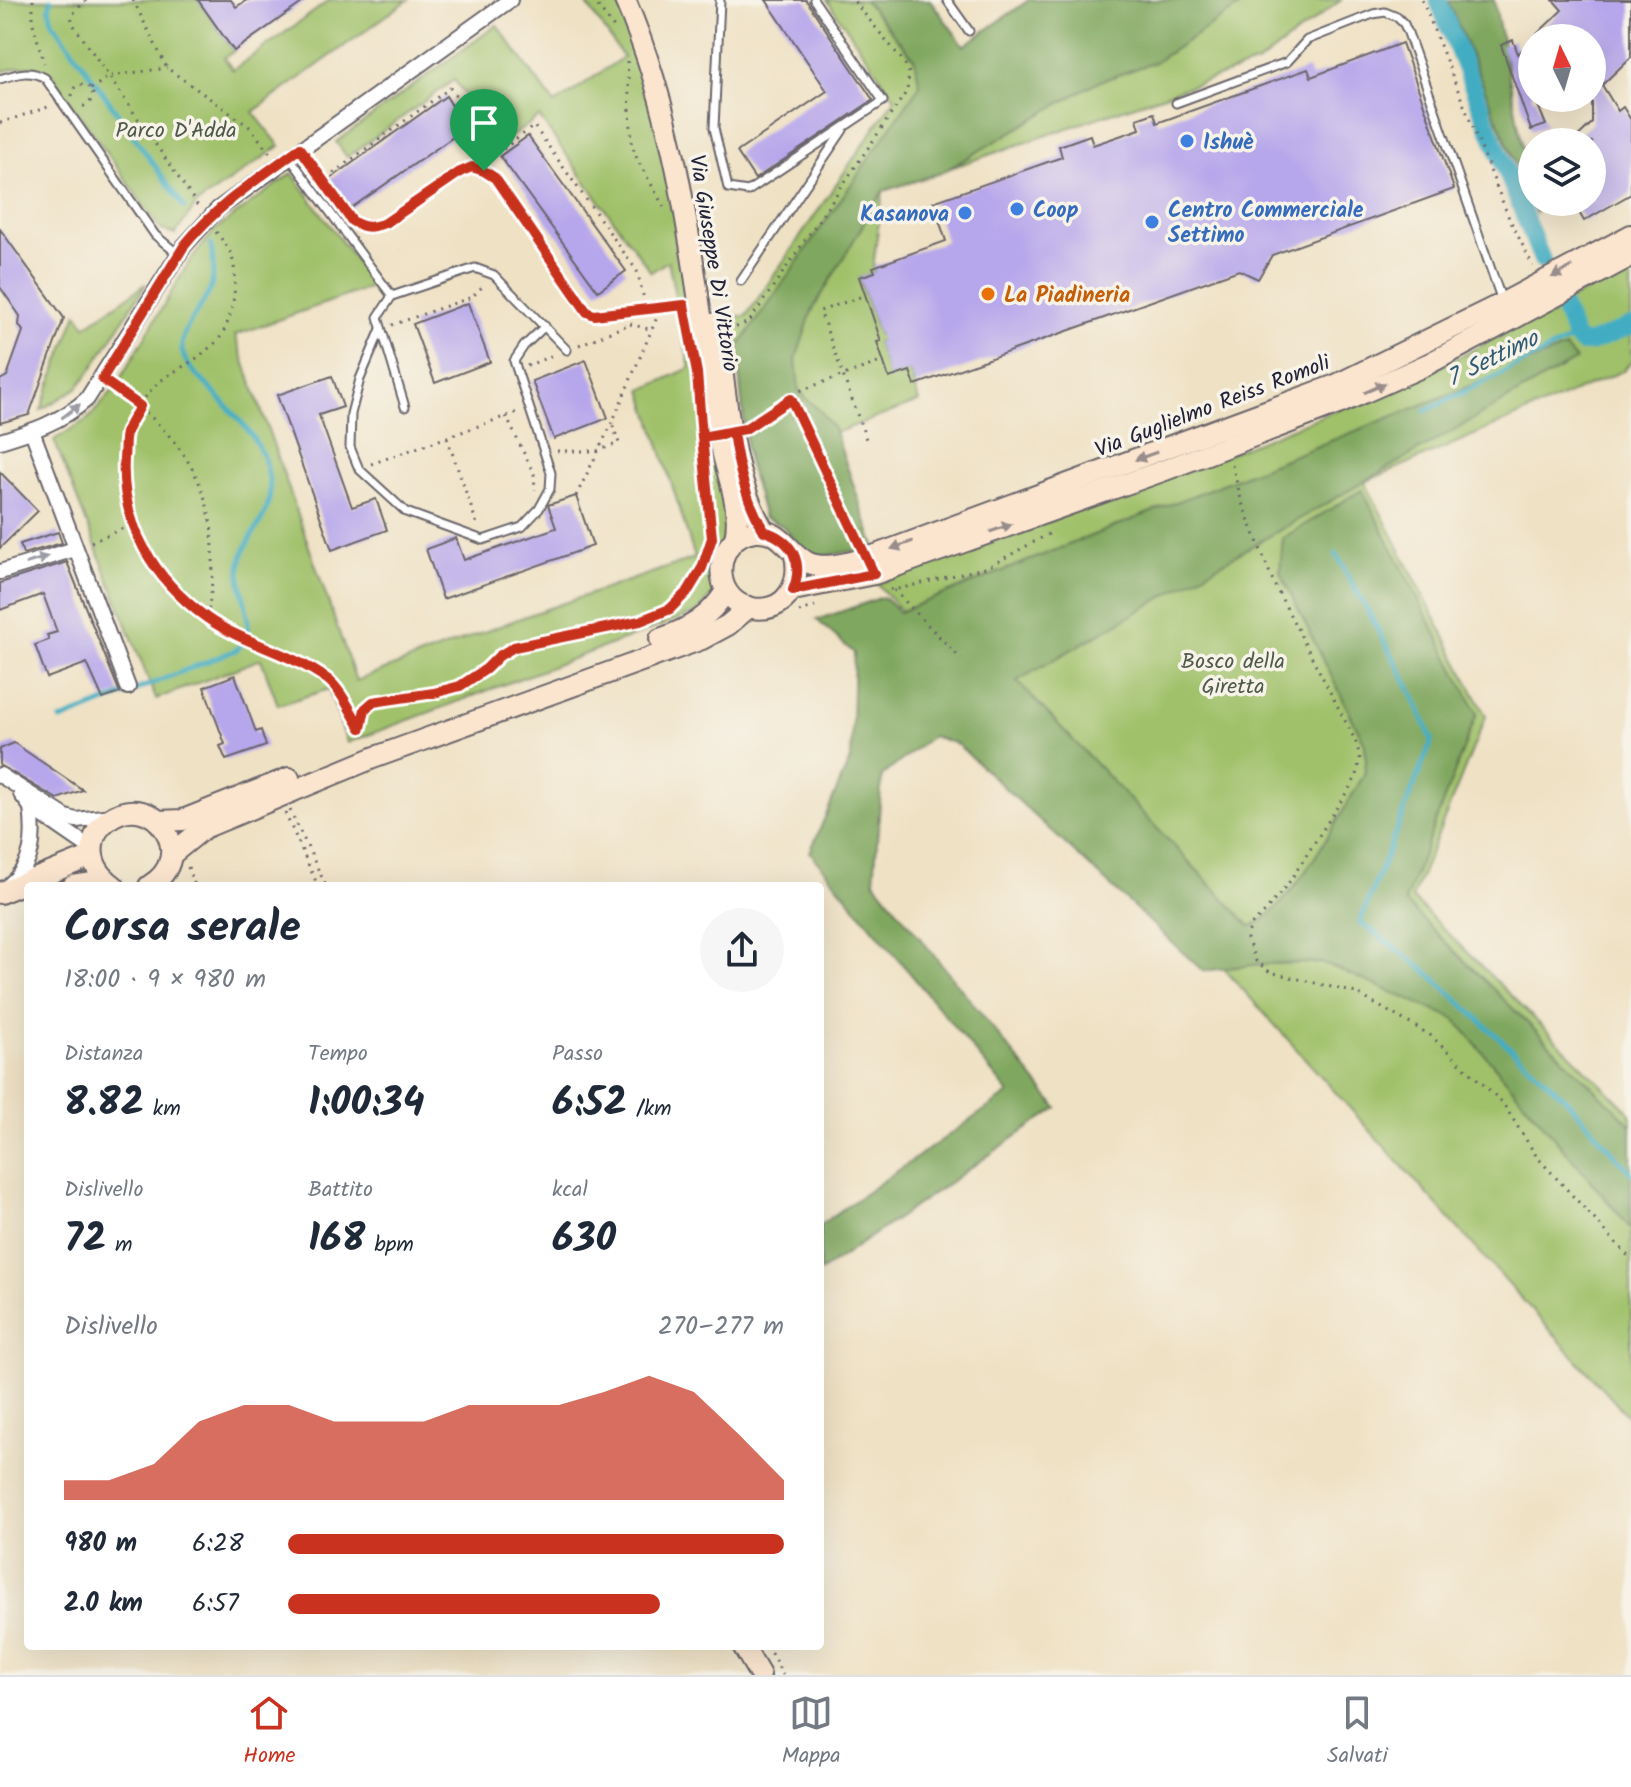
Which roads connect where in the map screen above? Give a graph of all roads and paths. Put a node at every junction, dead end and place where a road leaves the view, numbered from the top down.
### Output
1 (33, 0) edge
2 (86, 0) edge
3 (133, 0) edge
4 (510, 0) edge
5 (593, 0) edge
6 (625, 0) edge
7 (639, 0) edge
8 (720, 0) edge
9 (814, 0) edge
10 (853, 0) edge
11 (947, 0) edge
12 (1422, 0) edge
13 (615, 29) dead end
14 (969, 31) dead end
15 (627, 56) dead end
16 (167, 68) junction
17 (110, 76) junction
18 (45, 78) junction
19 (0, 79) edge
20 (92, 88) junction
21 (1176, 103) dead end
22 (54, 105) dead end
23 (0, 123) edge
24 (847, 125) junction
25 (289, 157) junction
26 (323, 180) junction
27 (201, 211) dead end
28 (670, 219) dead end
29 (213, 228) dead end
30 (1631, 235) edge
31 (179, 255) junction
32 (1631, 256) edge
33 (494, 275) junction
34 (741, 281) dead end
35 (1541, 283) junction
36 (392, 296) junction
37 (860, 297) dead end
38 (1503, 303) junction
39 (677, 305) junction
40 (684, 305) dead end
41 (648, 312) junction
42 (660, 312) junction
43 (640, 320) dead end
44 (630, 324) junction
45 (545, 326) junction
46 (381, 329) junction
47 (652, 330) junction
48 (718, 334) junction
49 (567, 350) junction
50 (883, 361) dead end
51 (1428, 364) junction
52 (516, 371) junction
53 (843, 375) junction
54 (102, 379) junction
55 (1336, 385) junction
56 (791, 399) junction
57 (140, 406) junction
58 (405, 407) dead end
59 (530, 408) junction
60 (506, 416) junction
61 (612, 423) junction
62 (32, 431) junction
63 (733, 432) junction
64 (447, 438) junction
65 (866, 439) dead end
66 (0, 441) edge
67 (545, 451) junction
68 (597, 451) junction
69 (705, 459) dead end
70 (359, 469) junction
71 (1165, 470) junction
72 (533, 493) dead end
73 (576, 496) dead end
74 (1242, 503) dead end
75 (131, 525) junction
76 (1058, 529) dead end
77 (764, 531) junction
78 (712, 538) dead end
79 (735, 539) junction
80 (483, 540) junction
81 (75, 549) junction
82 (794, 552) junction
83 (702, 568) dead end
84 (0, 572) edge
85 (873, 572) junction
86 (793, 590) junction
87 (894, 590) junction
88 (726, 591) junction
89 (749, 607) junction
90 (207, 618) junction
91 (961, 659) dead end
92 (128, 687) dead end
93 (0, 775) edge
94 (13, 785) junction
95 (31, 807) junction
96 (114, 816) junction
97 (158, 821) junction
98 (92, 852) junction
99 (171, 857) junction
100 (24, 882) edge
101 (25, 882) edge
102 (109, 882) edge
103 (154, 882) edge
104 (178, 882) edge
105 (316, 882) edge
106 (324, 882) edge
107 (0, 893) edge
108 (24, 898) edge
109 (0, 904) edge
110 (1631, 1259) edge
111 (745, 1650) edge
112 (760, 1675) edge

1 - 18 path
2 - 17 path
3 - 16 path
4 - 25 street
5 - 13 path
6 - 79 street, Via Giuseppe Di Vittorio
7 - 48 street, Via Giuseppe Di Vittorio
8 - 24 lane
9 - 24 lane
10 - 48 path
11 - 14 lane
12 - 35 path
15 - 28 path
16 - 17 path
16 - 25 path
17 - 20 path
17 - 27 path
18 - 19 lane
18 - 31 lane
20 - 20 path
21 - 38 lane
22 - 23 path
24 - 34 lane
25 - 26 lane
25 - 31 street
25 - 36 lane
26 - 41 lane
26 - 41 path
29 - 57 path
30 -> 35 street, Via Guglielmo Reiss Romoli
31 - 54 street
32 - 51 street, Via Guglielmo Reiss Romoli
33 - 36 lane
33 - 45 lane
33 - 46 path
35 - 38 street, Via Guglielmo Reiss Romoli
36 - 46 lane
37 - 53 path
38 - 51 street
38 - 55 street, Via Guglielmo Reiss Romoli
39 - 40 path
39 - 41 path
39 - 42 path
41 - 42 path
42 - 47 path
43 - 44 path
44 - 47 path
44 - 49 path
45 - 49 lane
45 - 52 lane
46 - 58 lane
46 - 70 lane
47 - 61 path
48 - 63 street, Via Giuseppe Di Vittorio
49 - 52 path
50 - 53 path
71 -> 51 street, Via Guglielmo Reiss Romoli
52 - 59 lane
53 - 56 path
53 - 65 path
54 - 57 path
62 -> 54 street
55 - 71 street
55 -> 85 street, Via Guglielmo Reiss Romoli
56 - 63 path
56 - 85 path
57 - 75 path
57 - 90 path
59 - 60 path
59 - 67 lane
60 - 64 path
60 - 72 path
61 - 68 path
61 - 68 path
62 - 66 street
62 - 81 street
63 - 77 street, Via Giuseppe Di Vittorio
64 - 70 path
64 - 80 path
67 - 68 path
67 - 80 lane
68 - 73 path
69 - 78 path
70 - 80 lane
85 -> 71 street, Via Guglielmo Reiss Romoli
74 - 110 path
75 - 81 path
75 - 90 path
76 - 87 path
77 - 79 street
77 - 82 street
79 - 88 street
84 -> 81 street
81 - 92 street
82 - 85 street, Via Guglielmo Reiss Romoli
82 - 86 street
83 - 90 path
85 - 86 street, Via Guglielmo Reiss Romoli
85 - 87 path
86 - 89 street
87 - 91 path
88 - 89 street
88 - 97 street
89 - 99 street
93 - 94 street
94 - 95 street
94 - 96 street
95 - 98 street
95 - 107 street
96 - 97 street
96 - 98 street
97 - 99 street
98 - 101 street
98 - 102 street
99 - 103 street
99 - 104 street
100 - 107 street
105 - 106 path
108 - 109 street
111 - 112 street

